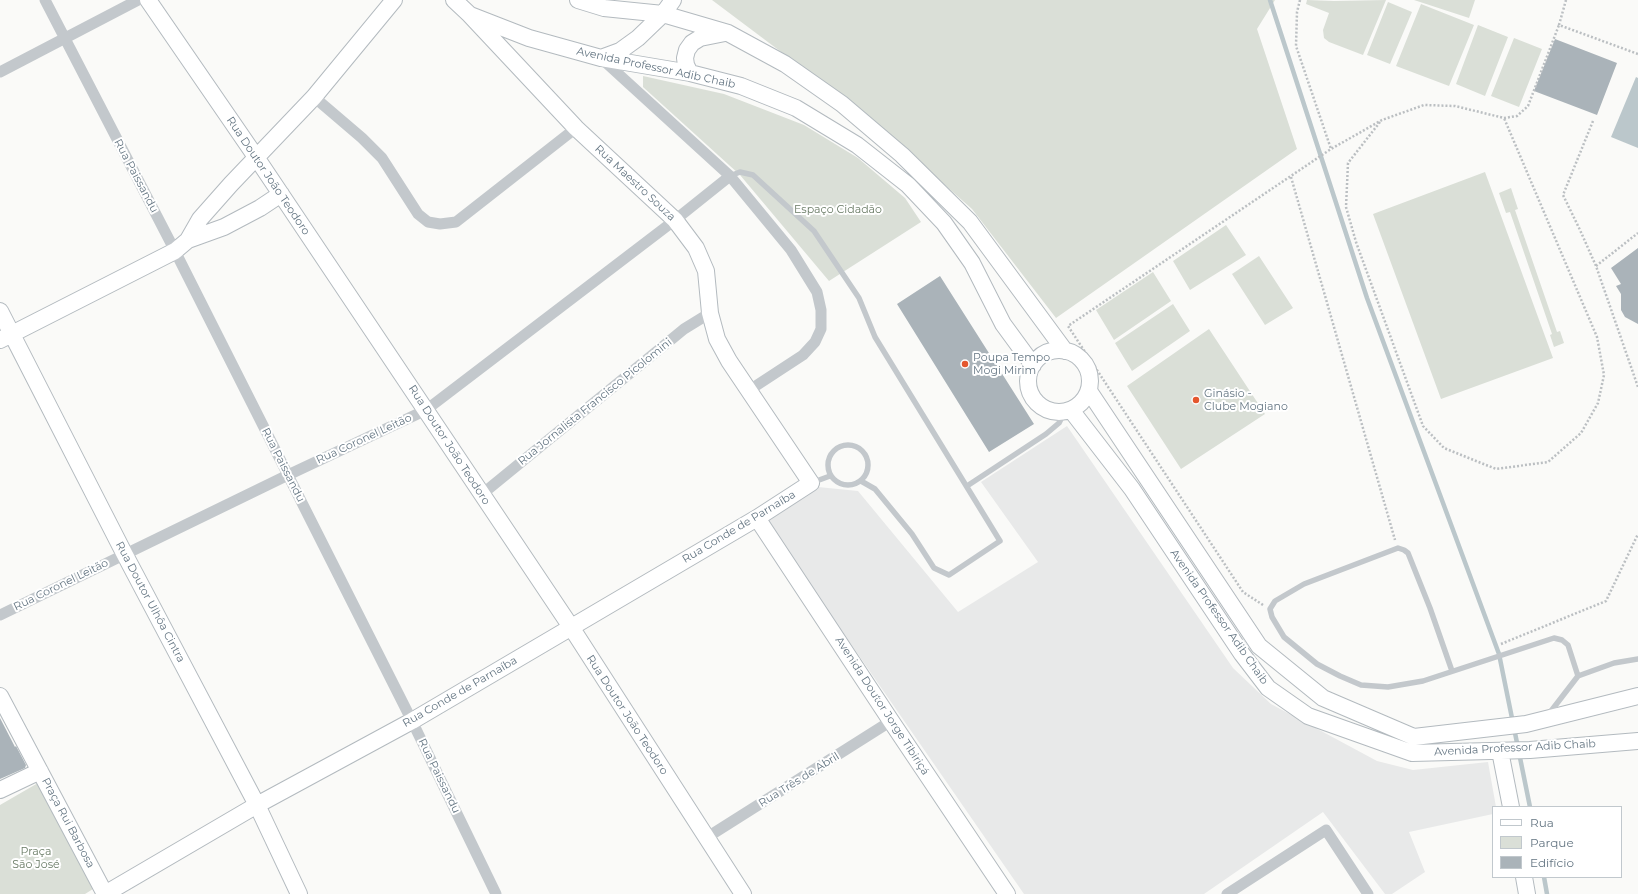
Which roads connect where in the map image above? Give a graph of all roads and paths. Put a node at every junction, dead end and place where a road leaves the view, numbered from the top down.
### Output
1 (45, 0) edge
2 (138, 0) edge
3 (148, 0) edge
4 (394, 0) edge
5 (454, 0) edge
6 (578, 0) edge
7 (673, 0) edge
8 (1300, 0) edge
9 (1566, 0) edge
10 (663, 14) junction
11 (470, 15) junction
12 (1559, 25) junction
13 (728, 33) junction
14 (65, 39) junction
15 (1638, 54) edge
16 (601, 58) junction
17 (0, 72) edge
18 (690, 73) junction
19 (314, 98) junction
20 (1504, 118) junction
21 (1382, 120) junction
22 (1593, 121) dead end
23 (576, 128) junction
24 (1331, 149) junction
25 (256, 157) junction
26 (730, 176) junction
27 (1292, 177) junction
28 (281, 194) junction
29 (675, 220) junction
30 (1638, 233) edge
31 (188, 240) junction
32 (175, 251) junction
33 (1596, 266) junction
34 (0, 311) edge
35 (710, 313) junction
36 (1068, 326) dead end
37 (6, 337) edge
38 (1066, 351) junction
39 (1033, 365) junction
40 (1638, 387) edge
41 (748, 391) junction
42 (1089, 391) junction
43 (426, 410) junction
44 (1068, 410) junction
45 (288, 475) junction
46 (830, 476) junction
47 (861, 481) junction
48 (811, 483) junction
49 (967, 486) junction
50 (482, 495) junction
51 (758, 518) junction
52 (1398, 548) junction
53 (125, 555) junction
54 (0, 615) edge
55 (571, 627) junction
56 (1638, 660) edge
57 (1452, 671) junction
58 (1578, 676) junction
59 (0, 696) edge
60 (1638, 696) edge
61 (1544, 720) junction
62 (412, 721) junction
63 (891, 721) junction
64 (1638, 741) edge
65 (1515, 751) junction
66 (40, 771) junction
67 (0, 790) edge
68 (257, 805) junction
69 (1511, 806) edge
70 (706, 838) junction
71 (1524, 878) edge
72 (105, 894) edge
73 (299, 894) edge
74 (496, 894) edge
75 (743, 894) edge
76 (1007, 894) edge
77 (1227, 894) edge
78 (1368, 894) edge
79 (1527, 894) edge

1 - 14 street, Rua Paissandu
2 - 14 street
3 - 25 street, Rua Doutor João Teodoro
4 - 19 street
5 - 11 street, Avenida Professor Adib Chaib
6 - 10 street
7 - 10 street
8 - 24 path
9 - 12 path
10 - 13 street
10 - 16 street
11 - 16 street, Avenida Professor Adib Chaib
11 - 23 street, Rua Maestro Souza
12 - 15 path
12 - 20 path
13 - 18 street
13 - 38 street
14 - 17 street
14 - 32 street, Rua Paissandu
16 - 18 street, Avenida Professor Adib Chaib
16 - 26 street
18 - 39 street, Avenida Professor Adib Chaib
19 - 23 street
19 - 25 street
20 - 21 path
20 - 21 path
21 - 24 path
22 - 33 path
23 - 29 street, Rua Maestro Souza
24 - 27 path
25 - 28 street, Rua Doutor João Teodoro
25 - 31 street
26 - 29 street, Rua Coronel Leitão
26 - 41 street
26 - 49 lane
27 - 36 path
27 - 52 path
28 - 31 street
28 - 43 street, Rua Doutor João Teodoro
29 - 35 street, Rua Maestro Souza
29 - 43 street, Rua Coronel Leitão
30 - 33 path
31 - 32 street
32 - 37 street
32 - 45 street, Rua Paissandu
33 - 40 path
34 - 37 street, Rua Doutor Ulhôa Cintra
35 - 41 street, Rua Maestro Souza
35 - 50 street, Rua Jornalista Francisco Picolomini
37 - 53 street, Rua Doutor Ulhôa Cintra
38 - 39 street
38 - 42 street
39 - 44 street
41 - 48 street, Rua Maestro Souza
42 - 44 street
42 - 61 street, Avenida Professor Adib Chaib
43 - 45 street, Rua Coronel Leitão
43 - 50 street, Rua Doutor João Teodoro
44 - 49 lane
44 - 65 street, Avenida Professor Adib Chaib
45 - 53 street, Rua Coronel Leitão
45 - 62 street, Rua Paissandu
46 - 47 lane
46 - 47 lane
46 - 48 lane
47 - 49 lane
48 - 51 street, Rua Conde de Parnaíba
50 - 55 street, Rua Doutor João Teodoro
51 - 55 street, Rua Conde de Parnaíba
51 - 63 street, Avenida Doutor Jorge Tibiriçá
52 - 57 lane
52 - 57 lane
53 - 54 street, Rua Coronel Leitão
53 - 68 street, Rua Doutor Ulhôa Cintra
55 - 62 street, Rua Conde de Parnaíba
55 - 70 street, Rua Doutor João Teodoro
56 - 58 lane
57 - 58 lane
58 - 61 lane
59 - 66 street
60 - 61 street, Avenida Professor Adib Chaib
62 - 68 street, Rua Conde de Parnaíba
62 - 74 street, Rua Paissandu
63 - 70 street, Rua Três de Abril
63 - 76 street, Avenida Doutor Jorge Tibiriçá
64 - 65 street, Avenida Professor Adib Chaib
65 - 69 street
66 - 67 street, Praça Rui Barbosa
66 - 72 street, Praça Rui Barbosa
68 - 72 street, Rua Conde de Parnaíba
68 - 73 street, Rua Doutor Ulhôa Cintra
70 - 75 street, Rua Doutor João Teodoro
71 - 79 street
77 - 78 street

